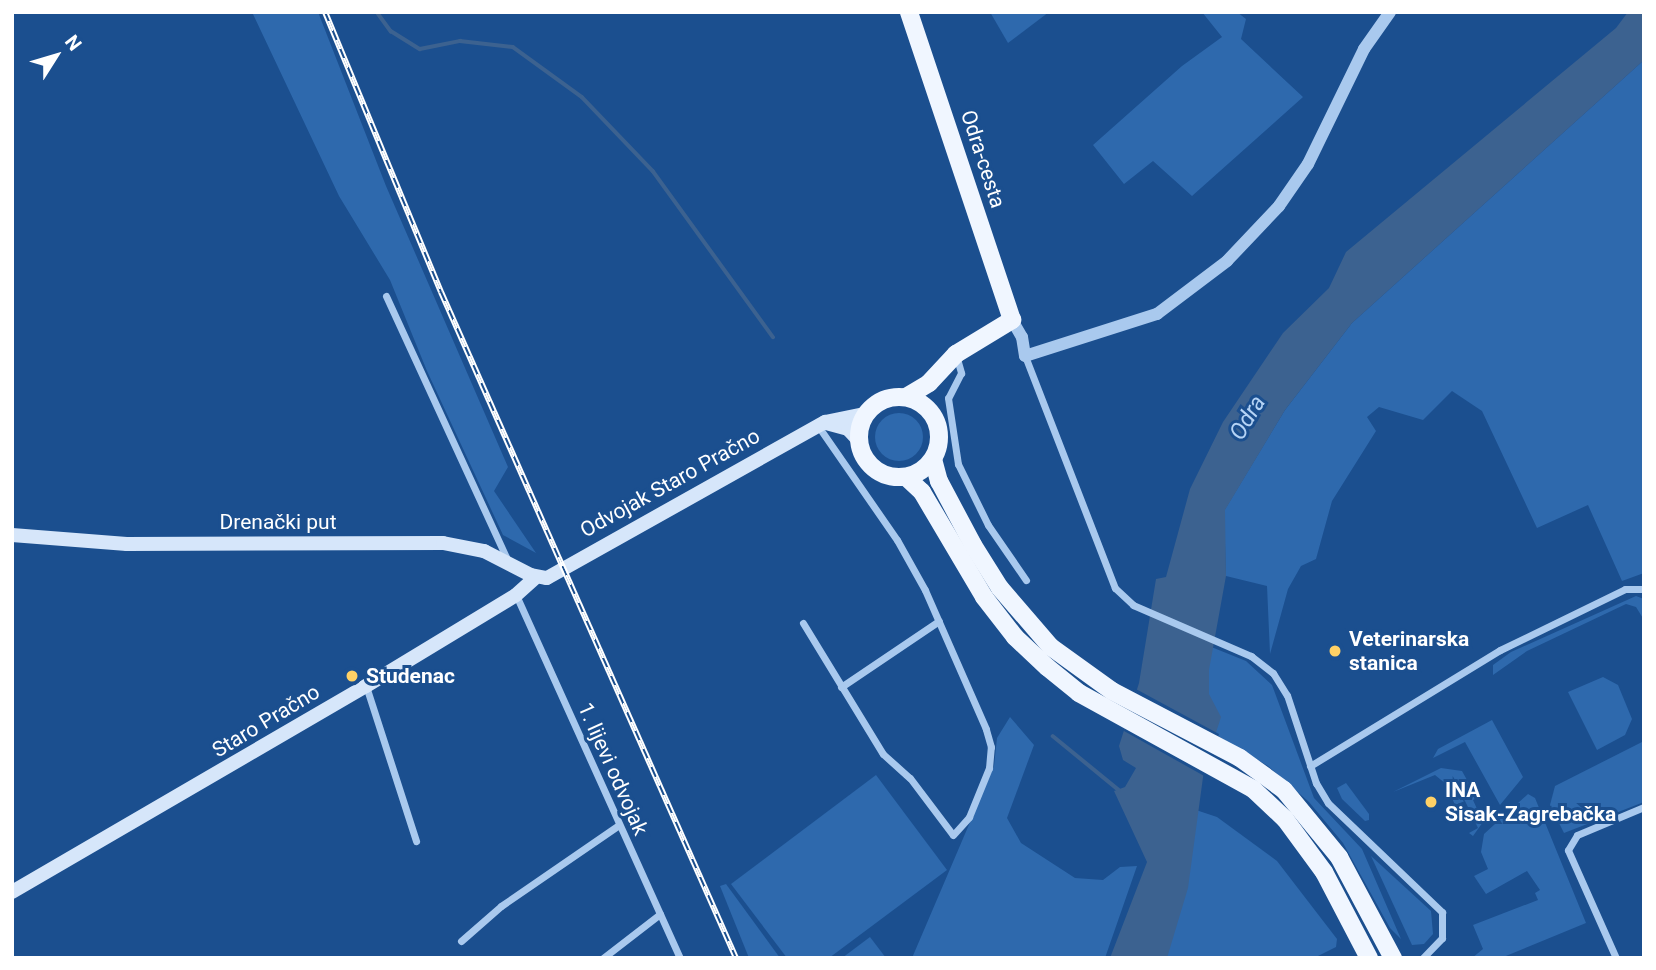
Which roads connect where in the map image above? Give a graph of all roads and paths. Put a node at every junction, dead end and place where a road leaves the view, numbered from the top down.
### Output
1 (909, 12) edge
2 (1390, 12) edge
3 (386, 296) dead end
4 (1012, 320) junction
5 (956, 354) junction
6 (1025, 356) junction
7 (941, 371) junction
8 (906, 397) junction
9 (866, 414) junction
10 (936, 421) junction
11 (822, 424) junction
12 (859, 441) junction
13 (933, 458) junction
14 (906, 477) junction
15 (12, 535) edge
16 (510, 564) junction
17 (536, 577) junction
18 (1026, 580) dead end
19 (1644, 589) edge
20 (516, 595) junction
21 (939, 621) junction
22 (803, 624) dead end
23 (366, 686) junction
24 (841, 687) junction
25 (1310, 766) junction
26 (1644, 807) edge
27 (619, 825) junction
28 (416, 841) dead end
29 (20, 883) edge
30 (12, 892) edge
31 (660, 914) junction
32 (461, 941) dead end
33 (603, 958) edge
34 (680, 958) edge
35 (1369, 958) edge
36 (1392, 958) edge
37 (1423, 958) edge
38 (1616, 958) edge

1 - 4 main road, Odra-cesta
2 - 6 street
3 - 16 street
4 - 5 main road
4 - 6 street, Odra-cesta
5 - 7 main road
5 - 18 street
6 - 25 street, Odra-cesta
7 - 8 main road
7 - 10 main road
8 - 9 main road
8 - 10 main road
9 - 11 main road, Odvojak Staro Pračno
9 - 12 main road
10 - 13 main road
11 - 12 main road
11 - 17 main road, Odvojak Staro Pračno
11 - 21 street
12 - 14 main road
13 - 14 main road
13 - 36 main road
14 - 35 main road
15 - 16 main road, Drenački put
16 - 17 main road, Drenački put
17 - 20 main road, Staro Pračno
19 - 25 street
20 - 23 main road, Staro Pračno
20 - 27 street, 1. lijevi odvojak
21 - 24 street
21 - 24 street
22 - 24 street
23 - 28 street
23 - 29 main road, Staro Pračno
25 - 37 street
26 - 38 street
27 - 31 street, 1. lijevi odvojak
27 - 32 street
29 - 30 main road, Staro Pračno
31 - 33 street
31 - 34 street, 1. lijevi odvojak

